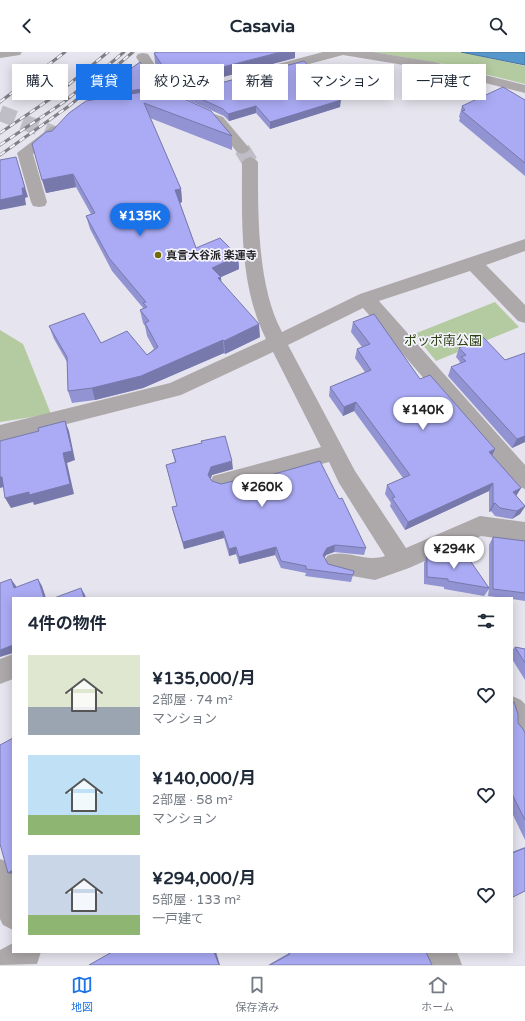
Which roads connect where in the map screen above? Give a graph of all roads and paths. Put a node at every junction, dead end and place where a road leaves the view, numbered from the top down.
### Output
1 (15, 52) edge
2 (338, 52) edge
3 (348, 52) edge
4 (0, 54) edge
5 (383, 55) edge
6 (143, 57) dead end
7 (147, 64) edge
8 (288, 65) edge
9 (231, 81) edge
10 (224, 83) edge
11 (525, 89) edge
12 (144, 100) edge
13 (172, 100) edge
14 (132, 102) edge
15 (68, 121) edge
16 (39, 202) dead end
17 (525, 245) edge
18 (473, 263) junction
19 (366, 299) junction
20 (525, 316) edge
21 (278, 342) junction
22 (0, 433) edge
23 (334, 452) junction
24 (525, 480) edge
25 (221, 482) edge
26 (525, 532) edge
27 (401, 561) junction
28 (335, 563) dead end
29 (12, 666) edge
30 (0, 672) edge
31 (513, 709) edge
32 (525, 724) edge
33 (441, 953) edge
34 (447, 965) edge

1 - 4 street
2 - 8 street
3 - 5 street
5 - 11 street
6 - 7 street
9 - 10 street
12 - 14 street
13 - 21 street
15 - 16 street
17 - 18 street
18 - 19 street
18 - 20 street
19 - 21 street
19 - 24 street
21 - 22 street
21 - 23 street
23 - 25 street
23 - 27 street
26 - 27 street
27 - 28 street
29 - 30 street
31 - 32 street
33 - 34 street

